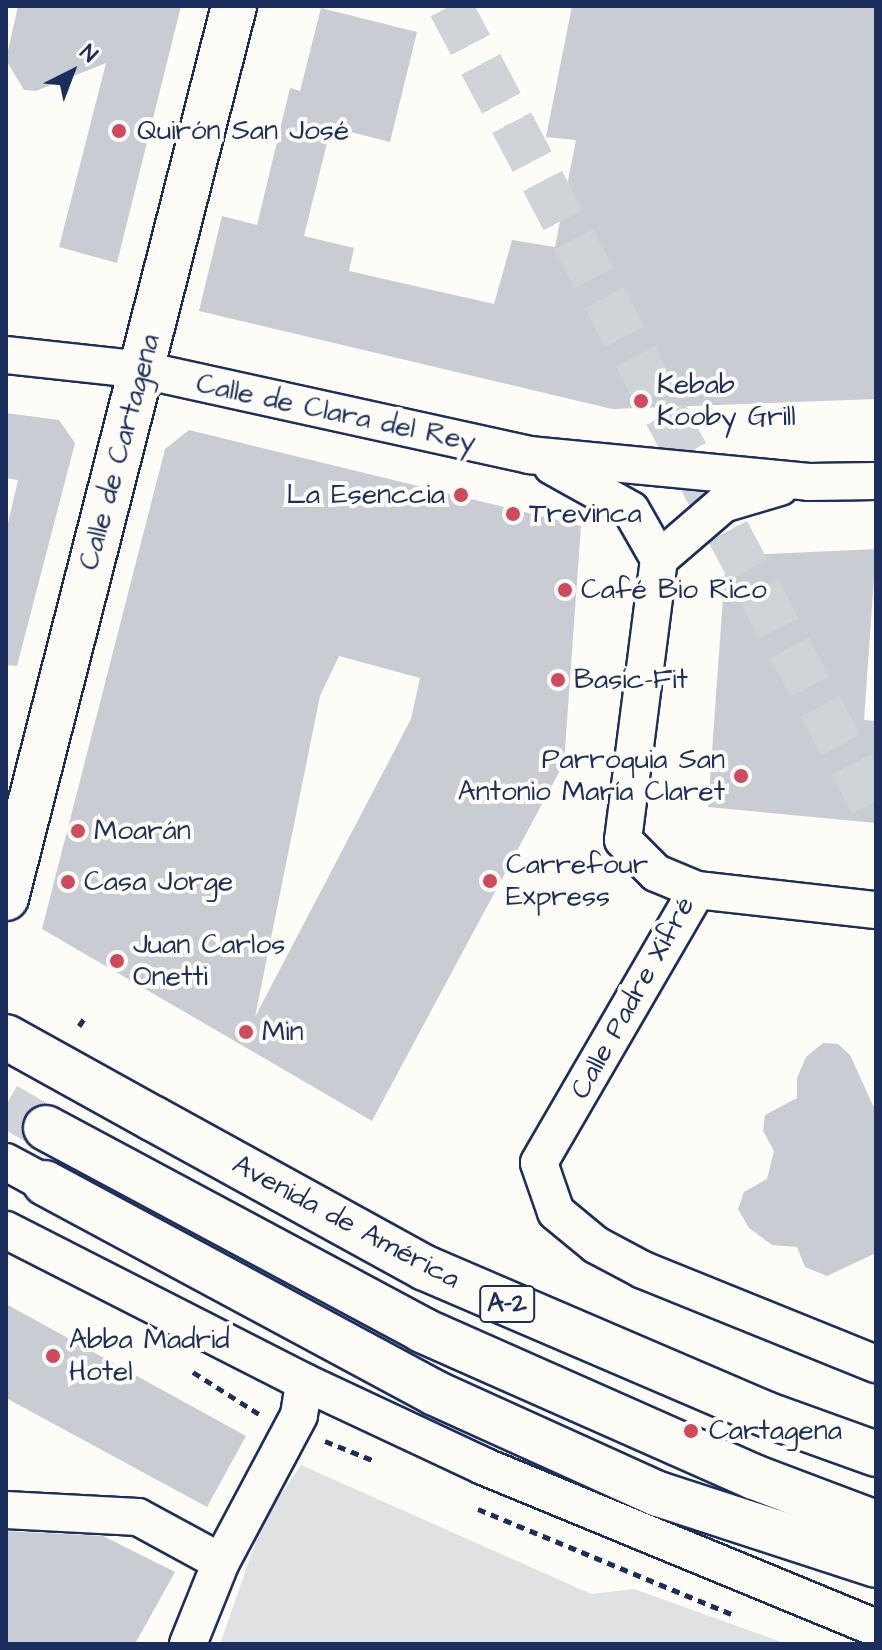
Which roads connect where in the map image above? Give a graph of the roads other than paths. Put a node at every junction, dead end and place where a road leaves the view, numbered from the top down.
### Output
1 (234, 6) edge
2 (6, 355) edge
3 (143, 370) junction
4 (529, 455) junction
5 (876, 481) edge
6 (809, 482) junction
7 (659, 559) junction
8 (697, 890) junction
9 (6, 898) edge
10 (876, 910) edge
11 (6, 1037) edge
12 (46, 1128) tunnel mouth
13 (6, 1162) edge
14 (45, 1183) joint
15 (6, 1230) edge
16 (876, 1364) edge
17 (304, 1382) junction
18 (876, 1454) edge
19 (6, 1510) edge
20 (876, 1523) edge
21 (221, 1562) junction
22 (876, 1565) edge
23 (876, 1628) edge
24 (188, 1644) edge

1 - 3 main road, Calle de Cartagena
2 - 3 street, Calle de Clara del Rey
3 - 4 street, Calle de Clara del Rey
3 - 9 main road, Calle de Cartagena
4 - 6 street, Calle de Clara del Rey
4 - 7 street, Calle de Clara del Rey
5 - 6 street
6 - 7 street
7 - 8 street, Calle Padre Xifré
8 - 10 street
8 - 16 street, Calle Padre Xifré
11 - 18 main road, Avenida de América / A-2
12 - 20 main road, A-2
13 - 14 street
14 - 22 main road
15 - 17 street
17 - 21 street
17 - 23 street
19 - 21 street
21 - 24 street

